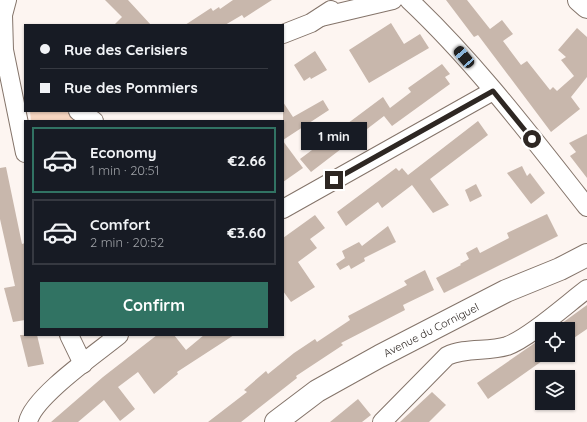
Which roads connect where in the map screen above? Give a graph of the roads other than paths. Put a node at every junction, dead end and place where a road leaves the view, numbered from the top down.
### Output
1 (7, 0) edge
2 (344, 0) edge
3 (393, 0) edge
4 (409, 0) edge
5 (579, 0) edge
6 (587, 7) edge
7 (321, 17) junction
8 (1, 31) edge
9 (284, 36) edge
10 (18, 80) edge
11 (493, 91) junction
12 (80, 112) edge
13 (92, 120) edge
14 (24, 143) edge
15 (284, 208) edge
16 (587, 208) edge
17 (587, 240) edge
18 (587, 255) edge
19 (587, 289) edge
20 (506, 291) junction
21 (69, 336) edge
22 (118, 336) edge
23 (83, 364) junction
24 (290, 420) edge
25 (28, 422) edge
26 (382, 422) edge

1 - 8 street
2 - 7 street
3 - 7 street
4 - 11 street
5 - 6 street
7 - 9 street
8 - 10 street
10 - 14 street
11 - 15 street
11 - 16 street
12 - 13 street
17 - 20 street, Avenue du Corniguel
18 - 20 street, Avenue du Corniguel
19 - 26 street
20 - 24 street, Avenue du Corniguel
21 - 23 street
22 - 23 street
23 - 25 street

